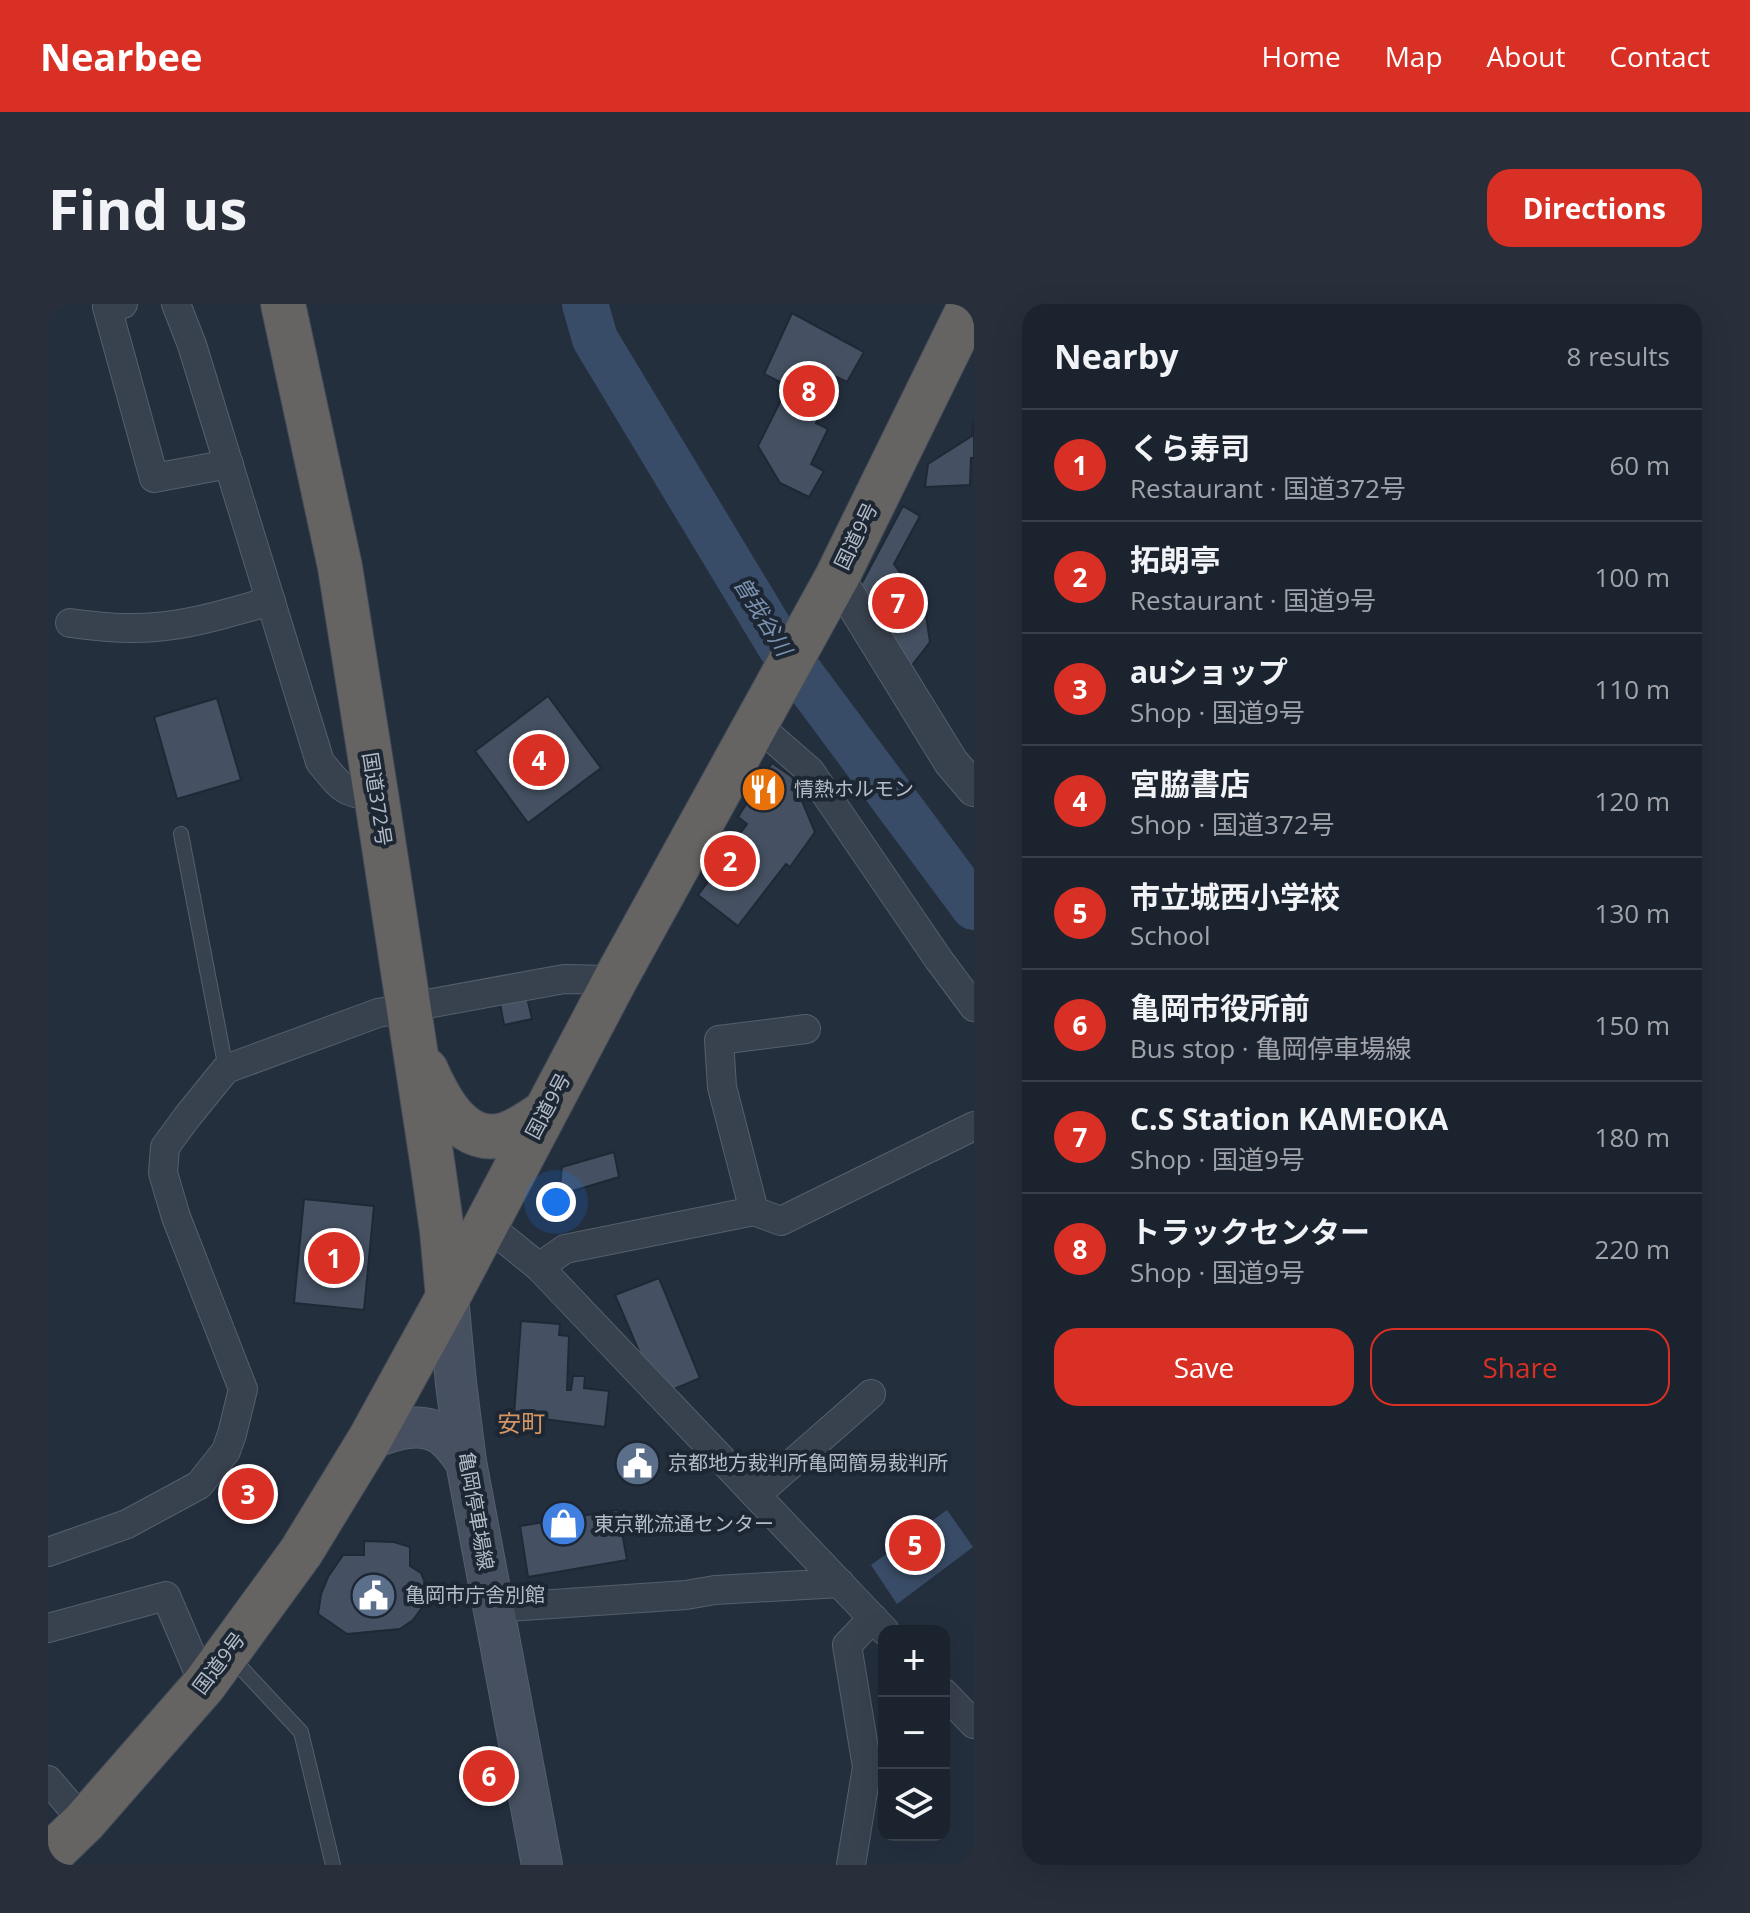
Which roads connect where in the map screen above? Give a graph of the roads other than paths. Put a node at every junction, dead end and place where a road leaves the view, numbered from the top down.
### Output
1 (123, 304) edge
2 (176, 304) edge
3 (283, 304) edge
4 (971, 304) edge
5 (229, 464) junction
6 (832, 586) junction
7 (271, 601) junction
8 (70, 623) dead end
9 (764, 706) junction
10 (974, 789) edge
11 (376, 794) junction
12 (181, 834) dead end
13 (615, 980) junction
14 (974, 1007) edge
15 (412, 1027) junction
16 (806, 1029) dead end
17 (226, 1069) junction
18 (545, 1112) junction
19 (974, 1126) edge
20 (754, 1211) junction
21 (486, 1224) junction
22 (539, 1267) junction
23 (448, 1297) junction
24 (871, 1394) dead end
25 (370, 1439) junction
26 (466, 1462) junction
27 (756, 1495) junction
28 (48, 1552) edge
29 (840, 1583) junction
30 (493, 1608) junction
31 (879, 1625) edge
32 (878, 1626) edge
33 (48, 1628) edge
34 (216, 1669) junction
35 (948, 1697) edge
36 (974, 1724) edge
37 (48, 1780) edge
38 (84, 1822) junction
39 (48, 1857) edge
40 (333, 1865) edge
41 (542, 1865) edge
42 (851, 1865) edge

1 - 5 street
2 - 5 street
3 - 11 highway, 国道372号
4 - 6 highway, 国道9号
5 - 7 street
6 - 9 highway, 国道9号
6 - 10 street
7 - 8 street
7 - 11 street
9 - 13 highway, 国道9号
9 - 14 street
11 - 15 highway, 国道372号
12 - 17 lane
13 - 15 street
13 - 18 highway, 国道9号
15 - 17 street
15 - 18 highway
15 - 23 highway, 国道372号
16 - 20 street
17 - 28 street
18 - 21 highway, 国道9号
19 - 20 street
20 - 22 street
21 - 22 street
21 - 23 highway, 国道9号
22 - 27 street
23 - 25 highway, 国道9号
23 - 26 main road, 亀岡停車場線
24 - 27 street
25 - 26 main road
25 - 34 highway, 国道9号
26 - 30 main road, 亀岡停車場線
27 - 29 street
29 - 30 street
29 - 31 street
30 - 41 main road, 亀岡停車場線
32 - 42 street
33 - 34 street
34 - 38 highway, 国道9号
34 - 40 lane
35 - 36 street
37 - 38 street
38 - 39 highway, 国道9号

